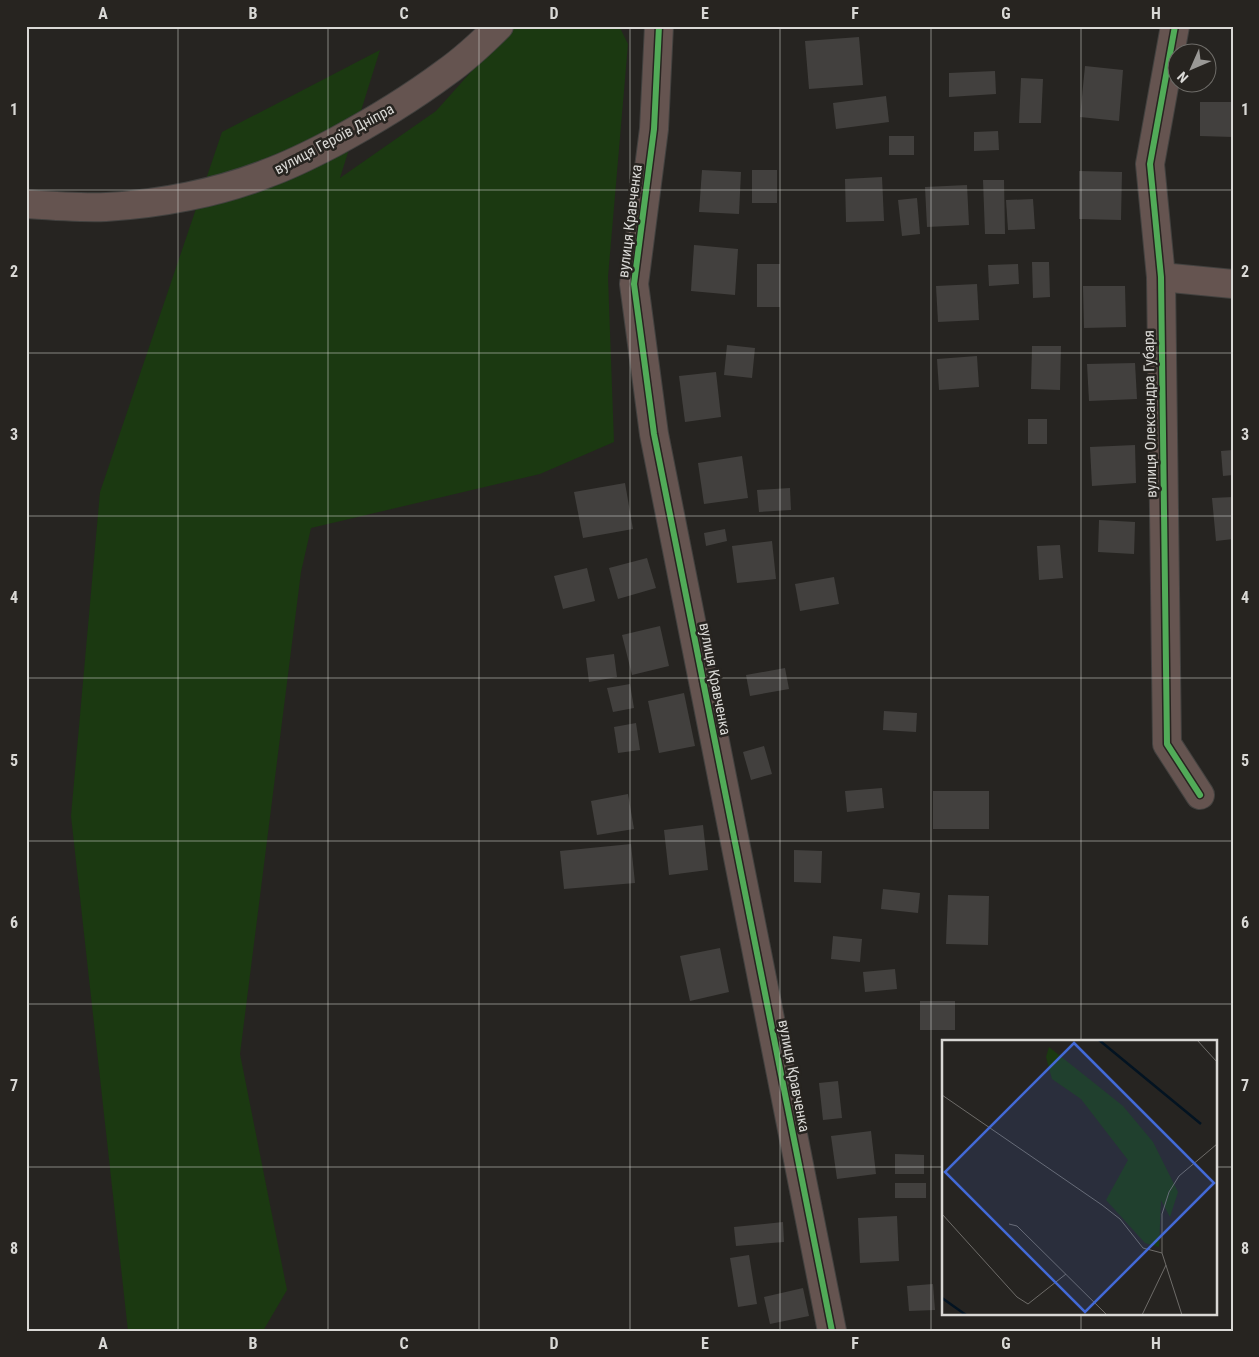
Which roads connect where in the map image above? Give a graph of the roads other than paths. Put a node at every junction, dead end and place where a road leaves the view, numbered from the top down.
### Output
1 (500, 26) edge
2 (659, 26) edge
3 (1175, 26) edge
4 (26, 204) edge
5 (1161, 276) junction
6 (1233, 284) edge
7 (1200, 795) dead end
8 (832, 1331) edge

1 - 4 street, вулиця Героїв Дніпра
2 - 8 street, вулиця Кравченка
3 - 5 street, вулиця Олександра Губаря
5 - 6 street
5 - 7 street, вулиця Олександра Губаря

